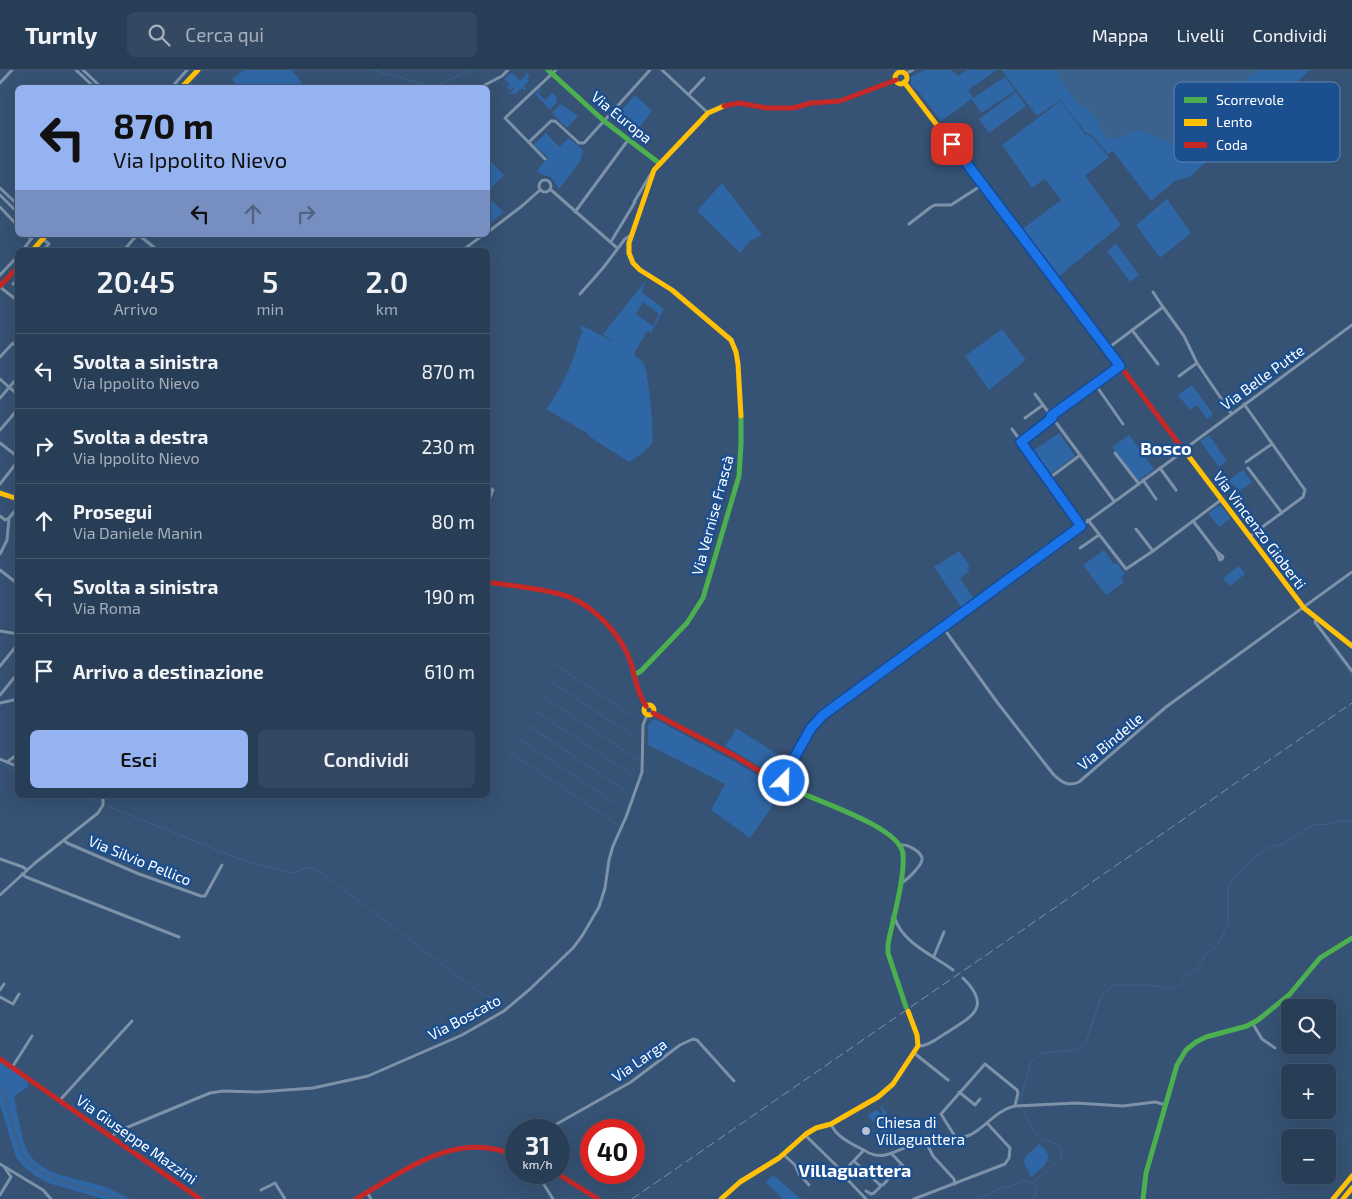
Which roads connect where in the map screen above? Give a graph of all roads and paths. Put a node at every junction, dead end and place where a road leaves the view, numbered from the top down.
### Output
1 (12, 70) edge
2 (76, 70) edge
3 (83, 70) edge
4 (187, 70) edge
5 (198, 70) edge
6 (508, 70) edge
7 (650, 70) edge
8 (662, 70) edge
9 (913, 70) edge
10 (552, 71) edge
11 (896, 71) edge
12 (905, 74) junction
13 (704, 78) dead end
14 (896, 80) junction
15 (904, 82) junction
16 (0, 83) edge
17 (92, 85) edge
18 (99, 85) edge
19 (174, 85) edge
20 (184, 85) edge
21 (485, 85) edge
22 (689, 94) junction
23 (708, 112) junction
24 (604, 121) junction
25 (628, 140) junction
26 (529, 142) junction
27 (545, 159) dead end
28 (660, 163) junction
29 (654, 170) junction
30 (982, 185) junction
31 (0, 188) edge
32 (550, 189) junction
33 (540, 190) junction
34 (0, 195) edge
35 (15, 202) edge
36 (0, 208) edge
37 (15, 210) edge
38 (575, 212) junction
39 (15, 223) edge
40 (909, 224) dead end
41 (490, 230) edge
42 (631, 234) junction
43 (45, 237) edge
44 (136, 237) edge
45 (140, 237) edge
46 (481, 237) edge
47 (612, 240) dead end
48 (616, 247) dead end
49 (36, 248) edge
50 (46, 248) edge
51 (126, 248) edge
52 (154, 248) edge
53 (466, 248) edge
54 (15, 259) edge
55 (0, 268) edge
56 (15, 270) edge
57 (4, 271) junction
58 (0, 275) edge
59 (15, 282) edge
60 (12, 284) dead end
61 (0, 286) edge
62 (1153, 292) dead end
63 (580, 294) dead end
64 (15, 298) edge
65 (1163, 307) junction
66 (1352, 326) edge
67 (1132, 330) junction
68 (15, 346) edge
69 (1107, 349) junction
70 (0, 357) edge
71 (1197, 363) junction
72 (1158, 364) dead end
73 (1120, 366) junction
74 (1179, 376) dead end
75 (0, 380) edge
76 (15, 381) edge
77 (1095, 384) junction
78 (9, 388) junction
79 (15, 393) edge
80 (1035, 394) dead end
81 (0, 398) edge
82 (1244, 404) junction
83 (1043, 405) junction
84 (15, 412) edge
85 (1231, 413) junction
86 (1051, 417) junction
87 (1025, 418) dead end
88 (1124, 424) dead end
89 (1012, 429) dead end
90 (0, 430) edge
91 (1021, 442) junction
92 (1272, 444) junction
93 (1, 446) edge
94 (1184, 451) junction
95 (1115, 453) dead end
96 (15, 455) edge
97 (1079, 456) junction
98 (1246, 462) dead end
99 (15, 464) edge
100 (1160, 468) junction
101 (1248, 468) dead end
102 (1048, 479) junction
103 (1143, 480) junction
104 (0, 484) edge
105 (1139, 484) junction
106 (1176, 490) dead end
107 (0, 493) edge
108 (15, 498) edge
109 (1156, 499) dead end
110 (1221, 500) junction
111 (1114, 502) junction
112 (15, 510) edge
113 (1282, 513) junction
114 (0, 516) edge
115 (9, 518) junction
116 (1088, 520) junction
117 (1194, 521) junction
118 (1081, 526) junction
119 (1136, 529) dead end
120 (1099, 535) junction
121 (1250, 536) junction
122 (1080, 548) dead end
123 (1153, 551) junction
124 (1216, 551) dead end
125 (0, 554) edge
126 (0, 570) edge
127 (1352, 572) edge
128 (15, 582) edge
129 (490, 582) edge
130 (1304, 608) junction
131 (1316, 619) junction
132 (942, 626) junction
133 (0, 631) edge
134 (15, 634) edge
135 (1352, 646) edge
136 (15, 648) edge
137 (0, 666) edge
138 (1352, 671) edge
139 (634, 676) junction
140 (15, 677) edge
141 (0, 695) edge
142 (15, 700) edge
143 (0, 703) edge
144 (646, 706) junction
145 (653, 713) junction
146 (647, 715) junction
147 (15, 756) edge
148 (0, 758) edge
149 (9, 763) junction
150 (15, 766) edge
151 (783, 778) junction
152 (776, 781) junction
153 (784, 785) junction
154 (101, 798) edge
155 (64, 840) junction
156 (900, 845) junction
157 (0, 859) edge
158 (222, 865) dead end
159 (27, 870) junction
160 (22, 874) junction
161 (900, 883) junction
162 (0, 895) edge
163 (892, 918) junction
164 (944, 932) dead end
165 (180, 937) dead end
166 (1352, 938) edge
167 (934, 956) junction
168 (954, 970) dead end
169 (963, 978) dead end
170 (4, 984) dead end
171 (0, 990) edge
172 (19, 994) dead end
173 (0, 997) edge
174 (132, 1021) dead end
175 (1252, 1024) junction
176 (32, 1036) dead end
177 (918, 1046) junction
178 (1275, 1048) dead end
179 (914, 1053) junction
180 (0, 1059) edge
181 (13, 1066) junction
182 (948, 1080) dead end
183 (734, 1081) dead end
184 (959, 1092) junction
185 (980, 1099) dead end
186 (60, 1100) junction
187 (1166, 1105) junction
188 (1015, 1106) junction
189 (565, 1119) edge
190 (987, 1123) junction
191 (831, 1124) junction
192 (805, 1135) junction
193 (112, 1137) junction
194 (956, 1138) junction
195 (926, 1142) junction
196 (505, 1150) edge
197 (864, 1150) junction
198 (891, 1153) junction
199 (784, 1155) junction
200 (854, 1161) junction
201 (2, 1165) edge
202 (901, 1165) junction
203 (906, 1169) dead end
204 (844, 1172) junction
205 (1352, 1176) edge
206 (570, 1181) edge
207 (543, 1184) edge
208 (955, 1184) junction
209 (809, 1185) dead end
210 (880, 1185) junction
211 (1352, 1188) edge
212 (261, 1190) dead end
213 (866, 1191) dead end
214 (367, 1192) junction
215 (0, 1194) edge
216 (52, 1199) edge
217 (200, 1199) edge
218 (285, 1199) edge
219 (356, 1199) edge
220 (371, 1199) edge
221 (552, 1199) edge
222 (598, 1199) edge
223 (721, 1199) edge
224 (866, 1199) edge
225 (914, 1199) edge
226 (1143, 1199) edge
227 (1333, 1199) edge
228 (1342, 1199) edge

1 - 16 street
2 - 17 street
3 - 18 street
4 - 19 street
5 - 20 main road
6 - 21 street
7 - 24 street
8 - 22 street
9 - 12 street
10 - 24 main road, Via Europa
10 - 26 street
11 - 12 main road
11 - 14 main road
12 - 15 main road
13 - 22 street
14 - 15 main road
14 - 23 main road, Via Vernise Frascà
15 - 30 main road, Via Vincenzo Gioberti
22 - 23 street
23 - 28 main road, Via Vernise Frascà
24 - 25 main road, Via Europa
24 - 26 street
25 - 28 main road, Via Europa
25 - 38 street
26 - 27 street
28 - 29 main road, Via Vernise Frascà
29 - 42 main road, Via Vernise Frascà
29 - 47 street, Via Vernise Frascà
30 - 40 street
30 - 69 main road, Via Vincenzo Gioberti
31 - 35 street
32 - 33 street
32 - 33 street
32 - 38 street
33 - 41 street
34 - 37 street
36 - 39 street
38 - 48 street
42 - 63 street, Via Vernise Frascà
42 - 139 main road, Via Vernise Frascà
43 - 49 main road
43 - 50 street
44 - 51 street
45 - 52 street
46 - 53 street
54 - 57 street
55 - 57 street
56 - 61 main road
57 - 58 street
59 - 60 street
61 - 64 street
62 - 65 street
65 - 67 street
65 - 71 street
66 - 82 street, Via Belle Putte
67 - 69 street
67 - 72 street
68 - 70 street
69 - 73 main road, Via Vincenzo Gioberti
71 - 74 street
71 - 85 street
73 - 77 street
73 - 94 main road, Via Vincenzo Gioberti
75 - 78 street
76 - 78 street
77 - 86 street
77 - 88 street
78 - 79 street
78 - 81 street
80 - 83 street
82 - 85 street, Via Belle Putte
82 - 92 street
83 - 86 street
83 - 87 street
84 - 90 street
85 - 94 street, Via Belle Putte
86 - 91 street
86 - 97 street
89 - 91 street
91 - 102 street
92 - 98 street
92 - 113 street
93 - 96 street
94 - 100 street, Via Belle Putte
94 - 110 main road, Via Vincenzo Gioberti
95 - 105 street
97 - 102 street
97 - 111 street
99 - 104 street
100 - 103 street, Via Belle Putte
100 - 106 street
101 - 113 street
102 - 118 street
103 - 105 street, Via Belle Putte
103 - 109 street
105 - 111 street, Via Belle Putte
107 - 108 main road
110 - 117 street
110 - 121 main road, Via Vincenzo Gioberti
111 - 116 street, Via Belle Putte
112 - 115 street
113 - 121 street
114 - 115 street
115 - 125 street
116 - 118 street, Via Belle Putte
116 - 120 street
117 - 123 street
117 - 124 street
118 - 132 street, Via Belle Putte
119 - 123 street
120 - 122 street
120 - 123 street
121 - 130 main road, Via Vincenzo Gioberti
126 - 128 street
127 - 130 street
129 - 139 main road
130 - 131 main road, Via Vincenzo Gioberti
130 - 132 street, Via Bindelle
131 - 135 main road, Via Vincenzo Gioberti
131 - 138 street, Via Vincenzo Gioberti
132 - 151 street, Via Belle Putte
133 - 134 street
136 - 137 street
139 - 144 main road
140 - 141 street
142 - 143 street
144 - 145 main road
144 - 146 main road
145 - 146 main road
145 - 152 main road
146 - 193 street, Via Boscato
147 - 149 street
148 - 149 street
149 - 150 street
151 - 152 main road
151 - 153 main road
152 - 153 main road
153 - 156 main road
154 - 155 street, Via Silvio Pellico
155 - 158 street, Via Silvio Pellico
155 - 159 street, Via Silvio Pellico
156 - 161 main road
156 - 161 street
157 - 159 street
159 - 160 street, Via Silvio Pellico
160 - 162 street, Via Silvio Pellico
160 - 165 street
161 - 163 main road
163 - 167 street
163 - 177 main road
164 - 167 street
166 - 175 main road
167 - 168 street
169 - 177 street
170 - 171 street
172 - 173 street
174 - 186 street, Via Giuseppe Mazzini
175 - 178 street
175 - 187 main road
176 - 181 street
177 - 179 main road
179 - 182 street
179 - 191 main road
180 - 181 main road, Via Giuseppe Mazzini
181 - 186 main road, Via Giuseppe Mazzini
183 - 189 street, Via Larga
184 - 185 street
184 - 188 street
184 - 194 street
186 - 193 main road, Via Giuseppe Mazzini
187 - 188 street
187 - 226 main road
188 - 190 street
190 - 194 street
190 - 208 street
191 - 192 main road
191 - 197 street
192 - 199 main road
192 - 204 street
193 - 217 main road, Via Giuseppe Mazzini
194 - 195 street
195 - 198 street
195 - 208 street
196 - 214 main road
197 - 198 street
197 - 200 street
198 - 202 street
199 - 209 street
199 - 223 main road
200 - 204 street
200 - 210 street
201 - 215 street
201 - 216 street
202 - 203 street
202 - 210 street
204 - 224 street
205 - 227 main road
206 - 222 main road
207 - 221 street
208 - 225 street
210 - 213 street
211 - 228 main road
212 - 218 street
214 - 219 main road
214 - 220 street

